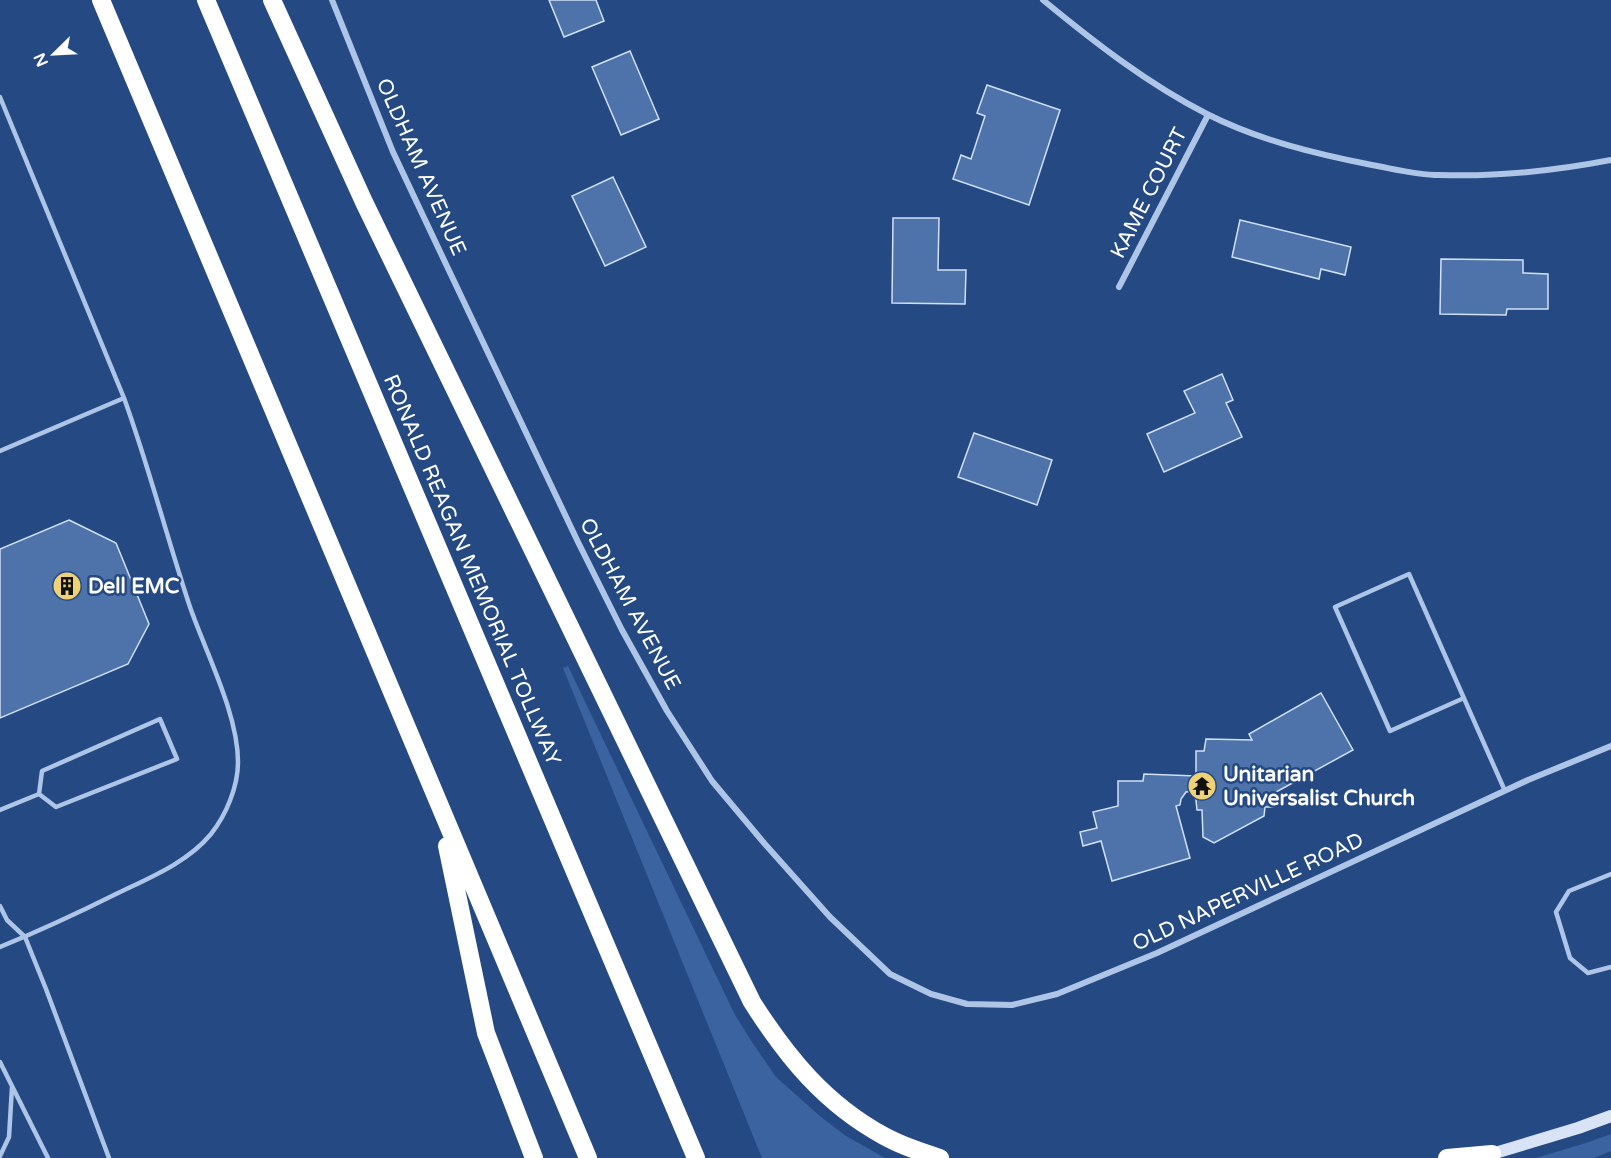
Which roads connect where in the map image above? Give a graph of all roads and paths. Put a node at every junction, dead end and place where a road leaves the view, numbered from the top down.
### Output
1 (101, 0) edge
2 (206, 0) edge
3 (273, 0) edge
4 (332, 0) edge
5 (1043, 0) edge
6 (0, 97) edge
7 (2, 107) edge
8 (1208, 115) junction
9 (1611, 160) edge
10 (1119, 287) dead end
11 (124, 399) junction
12 (0, 451) edge
13 (1464, 698) junction
14 (1611, 746) edge
15 (1505, 791) junction
16 (39, 794) junction
17 (438, 806) junction
18 (0, 810) edge
19 (1611, 874) edge
20 (0, 906) edge
21 (25, 937) junction
22 (0, 947) edge
23 (1611, 967) edge
24 (890, 974) joint
25 (0, 1062) edge
26 (12, 1084) junction
27 (1611, 1116) edge
28 (0, 1156) edge
29 (1483, 1156) edge
30 (48, 1158) edge
31 (109, 1158) edge
32 (534, 1158) edge
33 (588, 1158) edge
34 (696, 1158) edge
35 (940, 1158) edge
36 (1447, 1158) edge

1 - 17 highway
2 - 34 highway, RONALD REAGAN MEMORIAL TOLLWAY
3 - 35 highway
4 - 24 street, OLDHAM AVENUE
5 - 8 street
6 - 7 lane
7 - 11 lane
8 - 9 street
8 - 10 street, KAME COURT
11 - 12 lane
11 - 21 lane
13 - 13 lane
13 - 15 lane
14 - 15 street, OLD NAPERVILLE ROAD
15 - 24 street, OLD NAPERVILLE ROAD
16 - 16 lane
16 - 18 lane
17 - 32 highway
17 - 33 highway
19 - 23 lane
20 - 21 lane
21 - 22 lane
21 - 31 lane
25 - 26 lane
26 - 28 lane
26 - 30 lane
27 - 29 main road
29 - 36 highway

